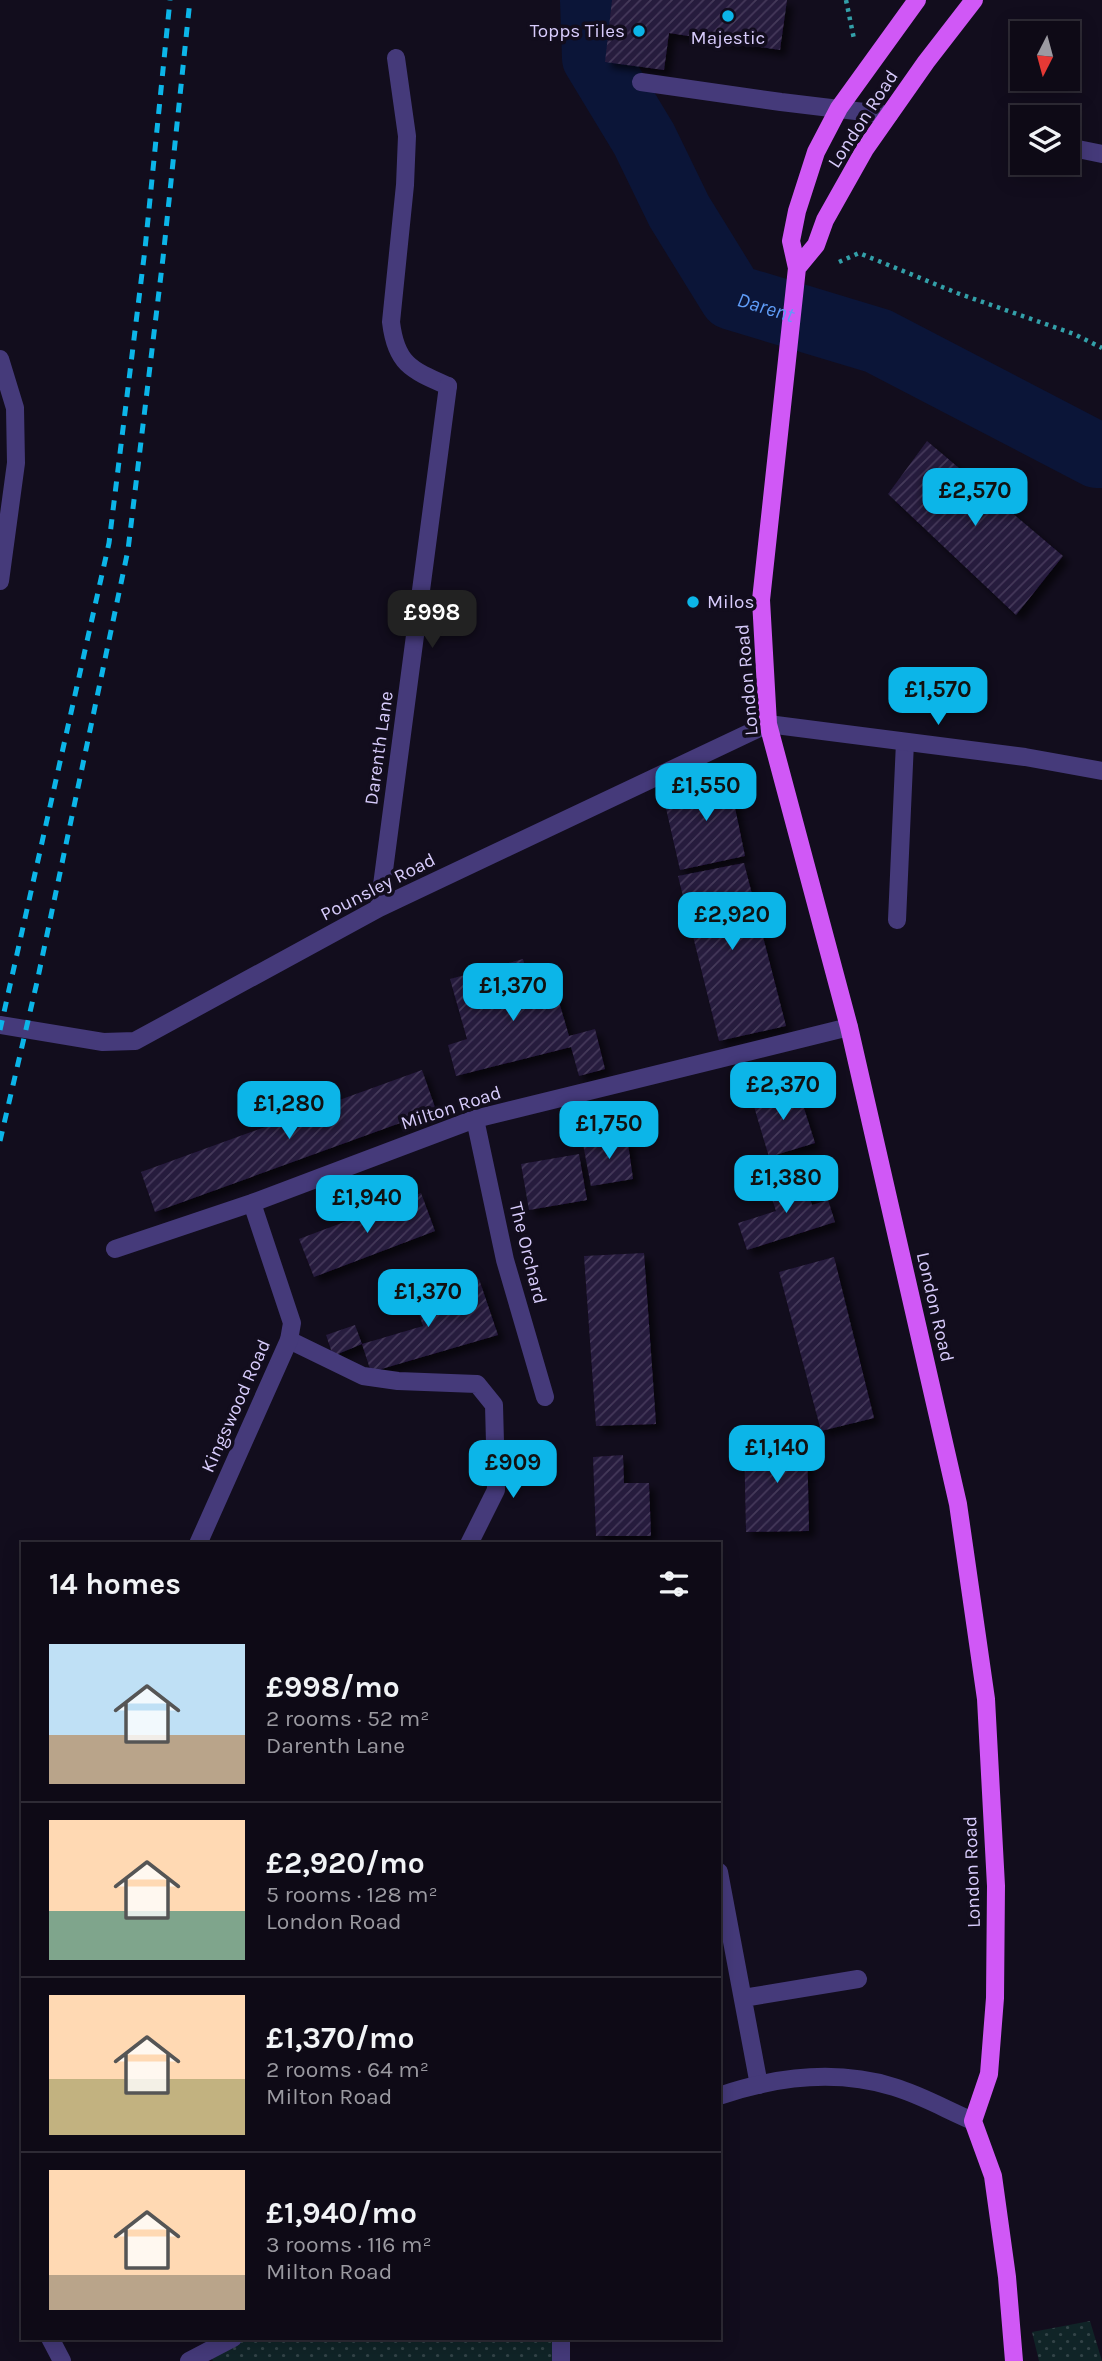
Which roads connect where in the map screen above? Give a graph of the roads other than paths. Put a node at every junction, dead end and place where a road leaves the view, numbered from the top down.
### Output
1 (917, 0) edge
2 (974, 0) edge
3 (396, 58) dead end
4 (641, 82) dead end
5 (839, 108) junction
6 (889, 115) junction
7 (1080, 149) edge
8 (1102, 154) edge
9 (796, 276) junction
10 (0, 359) edge
11 (0, 581) edge
12 (768, 724) junction
13 (905, 742) junction
14 (1102, 771) edge
15 (379, 908) junction
16 (897, 920) dead end
17 (0, 1025) edge
18 (849, 1027) junction
19 (475, 1119) junction
20 (252, 1203) junction
21 (115, 1249) dead end
22 (289, 1340) junction
23 (545, 1397) dead end
24 (199, 1542) edge
25 (470, 1542) edge
26 (721, 1882) edge
27 (858, 1979) dead end
28 (743, 1998) junction
29 (759, 2085) junction
30 (721, 2095) edge
31 (973, 2121) junction
32 (51, 2340) edge
33 (230, 2340) edge
34 (561, 2340) edge
35 (209, 2356) edge
36 (62, 2361) edge
37 (189, 2361) edge
38 (561, 2361) edge
39 (1014, 2361) edge

1 - 5 main road, London Road
2 - 6 main road, London Road
3 - 15 street, Darenth Lane
4 - 5 street
5 - 6 street
5 - 9 main road, London Road
6 - 9 main road, London Road
7 - 8 street
9 - 12 main road, London Road
10 - 11 street
12 - 13 street
12 - 15 street, Pounsley Road
12 - 18 main road, London Road
13 - 14 street
13 - 16 street
15 - 17 street, Pounsley Road
18 - 19 street, Milton Road
18 - 31 main road, London Road
19 - 20 street, Milton Road
19 - 23 street, The Orchard
20 - 21 street, Milton Road
20 - 22 street, Kingswood Road
22 - 24 street, Kingswood Road
22 - 25 street
26 - 28 street
27 - 28 street
28 - 29 street
29 - 30 street
29 - 31 street
31 - 39 main road
32 - 36 street
33 - 35 street
34 - 38 street
35 - 37 street

